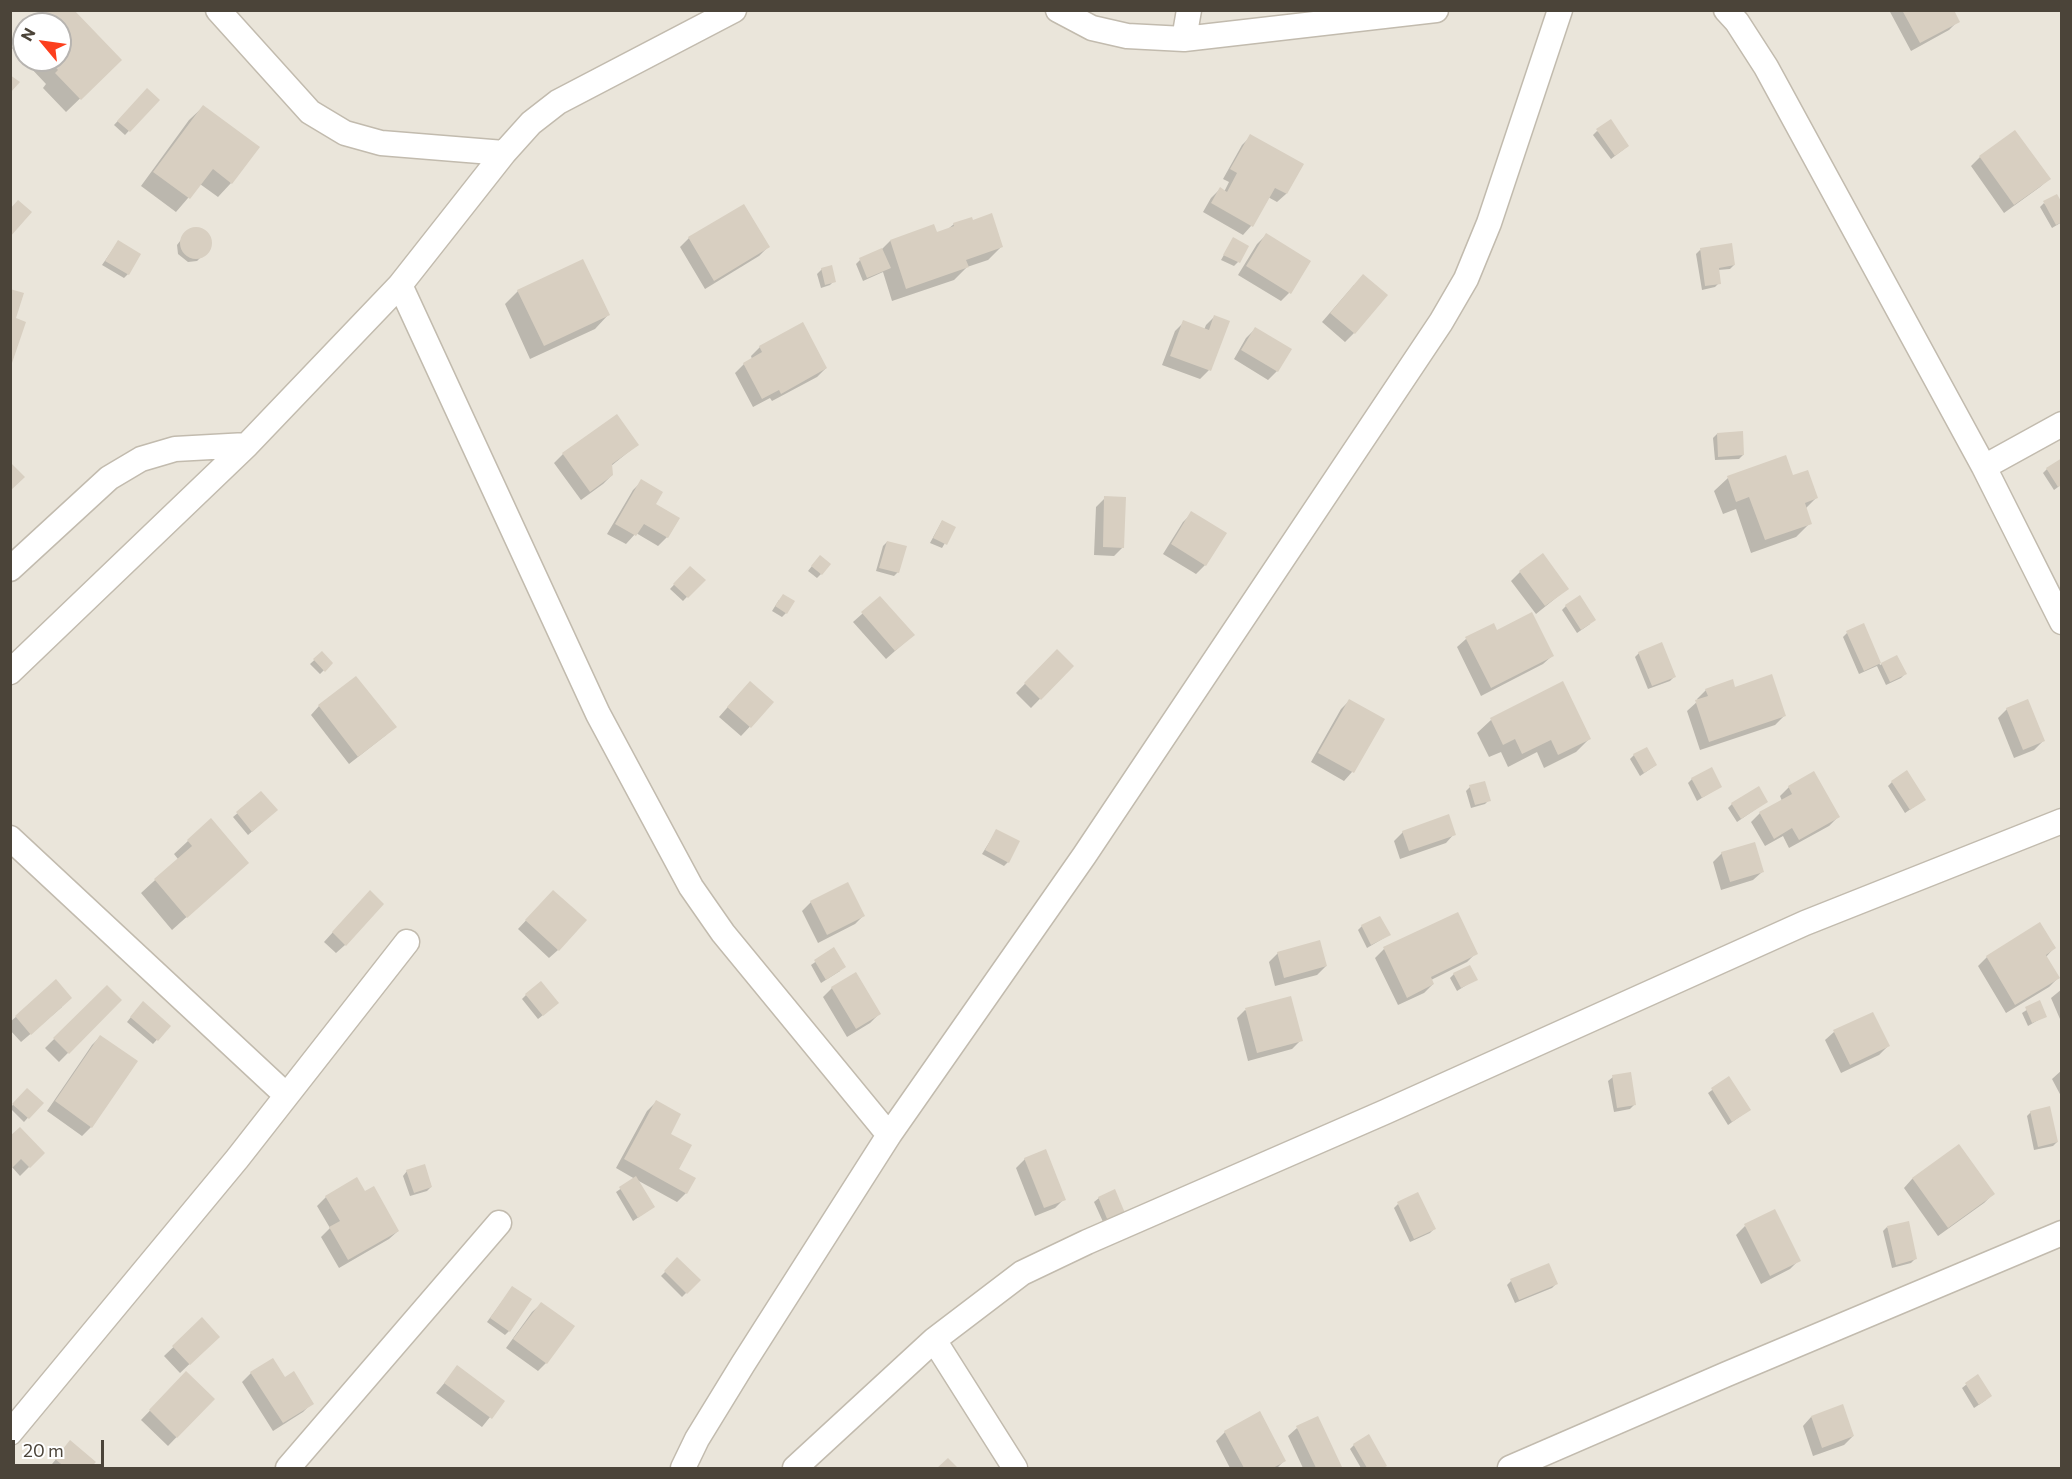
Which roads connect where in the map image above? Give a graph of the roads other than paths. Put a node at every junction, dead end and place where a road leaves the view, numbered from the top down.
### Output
1 (218, 10) edge
2 (734, 10) edge
3 (1058, 10) edge
4 (1189, 10) edge
5 (1436, 10) edge
6 (1560, 10) edge
7 (1726, 10) edge
8 (1184, 39) junction
9 (504, 153) junction
10 (400, 285) junction
11 (2061, 424) edge
12 (247, 445) junction
13 (1984, 467) junction
14 (10, 569) edge
15 (2061, 622) edge
16 (10, 672) edge
17 (2061, 821) edge
18 (10, 838) edge
19 (407, 942) dead end
20 (286, 1095) junction
21 (889, 1135) junction
22 (500, 1223) dead end
23 (2061, 1233) edge
24 (934, 1340) junction
25 (10, 1433) edge
26 (288, 1468) edge
27 (683, 1468) edge
28 (795, 1468) edge
29 (1015, 1468) edge
30 (1510, 1468) edge

1 - 9 street
2 - 9 street
3 - 8 street
4 - 8 street
5 - 8 street
6 - 21 street
7 - 13 street
9 - 10 street
10 - 12 street
10 - 21 street
11 - 13 street
12 - 14 street
12 - 16 street
13 - 15 street
17 - 24 street
18 - 20 street
19 - 20 street
20 - 25 street
21 - 27 street
22 - 26 street
23 - 30 street
24 - 28 street
24 - 29 street

